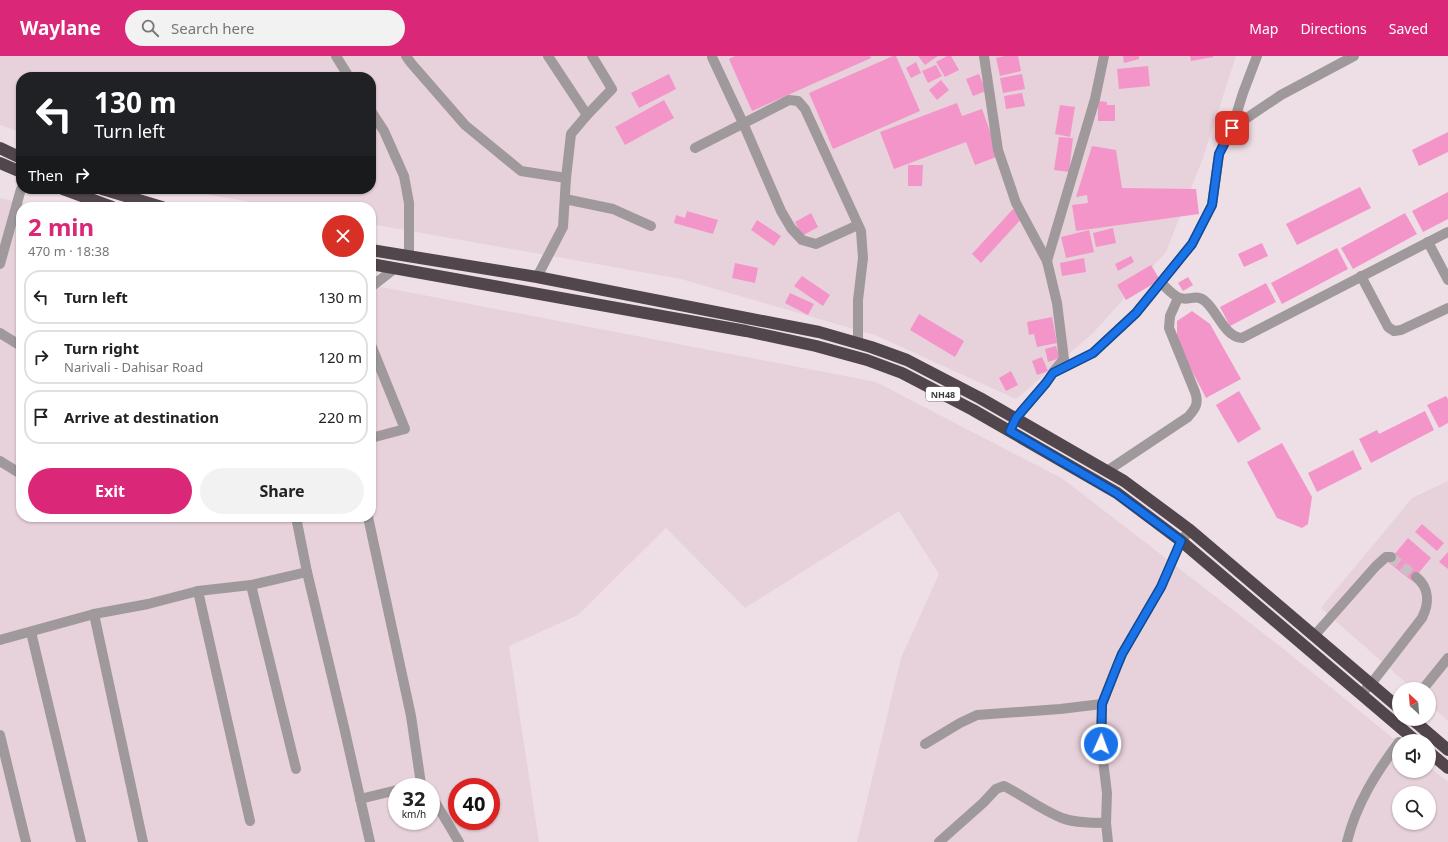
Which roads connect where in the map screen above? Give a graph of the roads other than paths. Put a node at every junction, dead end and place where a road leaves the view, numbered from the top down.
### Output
1 (336, 56) edge
2 (406, 56) edge
3 (548, 56) edge
4 (592, 56) edge
5 (984, 56) edge
6 (1104, 56) edge
7 (1257, 56) edge
8 (1354, 56) edge
9 (712, 57) dead end
10 (346, 72) edge
11 (587, 115) junction
12 (376, 119) edge
13 (743, 123) junction
14 (1232, 128) junction
15 (0, 148) edge
16 (695, 148) dead end
17 (16, 156) edge
18 (0, 162) edge
19 (16, 170) edge
20 (566, 178) junction
21 (77, 194) edge
22 (119, 194) edge
23 (565, 199) junction
24 (98, 202) edge
25 (145, 202) edge
26 (16, 207) edge
27 (858, 225) junction
28 (651, 226) dead end
29 (1448, 232) edge
30 (1428, 242) junction
31 (376, 251) edge
32 (409, 257) junction
33 (1047, 262) junction
34 (0, 264) edge
35 (376, 265) edge
36 (394, 268) junction
37 (1361, 276) junction
38 (537, 277) junction
39 (1448, 280) edge
40 (376, 283) edge
41 (1161, 283) junction
42 (1178, 298) junction
43 (1448, 308) edge
44 (0, 332) edge
45 (16, 343) edge
46 (858, 343) junction
47 (376, 357) edge
48 (1053, 373) junction
49 (1016, 418) junction
50 (1010, 431) junction
51 (376, 437) edge
52 (1072, 451) junction
53 (0, 461) edge
54 (1064, 462) junction
55 (16, 471) edge
56 (1107, 471) junction
57 (297, 522) edge
58 (369, 522) edge
59 (1190, 530) junction
60 (1181, 541) junction
61 (1391, 557) dead end
62 (307, 572) junction
63 (1416, 577) tunnel mouth
64 (251, 585) junction
65 (198, 591) junction
66 (94, 614) junction
67 (31, 632) junction
68 (1314, 636) junction
69 (0, 640) edge
70 (1448, 658) edge
71 (1429, 682) edge
72 (1371, 684) junction
73 (1361, 694) junction
74 (1392, 702) edge
75 (1102, 704) junction
76 (1420, 726) edge
77 (1398, 734) edge
78 (0, 735) edge
79 (925, 744) dead end
80 (1448, 750) edge
81 (1392, 752) edge
82 (1436, 758) edge
83 (1448, 768) edge
84 (296, 769) dead end
85 (421, 778) edge
86 (388, 792) edge
87 (360, 799) junction
88 (440, 810) edge
89 (250, 821) dead end
90 (1106, 823) junction
91 (26, 842) edge
92 (81, 842) edge
93 (143, 842) edge
94 (370, 842) edge
95 (459, 842) edge
96 (939, 842) edge
97 (1108, 842) edge
98 (1347, 842) edge

1 - 10 street
2 - 20 street
3 - 11 street
4 - 11 street
5 - 33 street
6 - 33 street
7 - 14 street
8 - 14 street
9 - 13 street
11 - 20 street
12 - 32 street
13 - 16 street
13 - 27 street
13 - 27 street
14 - 41 street
15 - 17 highway
18 - 19 highway
20 - 23 street
21 - 24 highway
22 - 25 highway
23 - 28 street
23 - 38 street
26 - 34 street
27 - 46 street
29 - 30 street
30 - 37 street
30 - 39 street
31 - 32 highway, NH48
32 - 38 highway, NH48
33 - 48 street
35 - 36 highway, NH48
36 - 40 street
36 - 50 highway, NH48
37 - 42 street
37 - 43 street
38 - 46 highway, NH48
41 - 42 street
41 - 48 street
42 - 56 street
44 - 45 street
46 - 49 highway, NH48
47 - 51 street
48 - 49 street
49 - 50 street
49 - 52 highway, NH48
50 - 54 highway, NH48
52 - 54 highway
52 - 56 highway, NH48
53 - 55 street
54 - 60 highway, NH48
56 - 59 highway, NH48
57 - 62 street
58 - 85 street
59 - 60 street
59 - 68 highway, NH48
60 - 73 highway, NH48
60 - 75 street
61 - 68 street
62 - 64 street
62 - 87 street
63 - 72 street
64 - 65 street
64 - 84 street
65 - 66 street
65 - 89 street
66 - 67 street
66 - 93 street
67 - 69 street
67 - 92 street
68 - 72 highway, NH48
70 - 71 street
72 - 73 street
72 - 74 highway, NH48
73 - 77 highway, NH48
75 - 79 street
75 - 90 street
76 - 80 highway
78 - 91 street
81 - 98 street
82 - 83 highway
86 - 87 street
87 - 94 street
88 - 95 street
90 - 96 street
90 - 97 street

